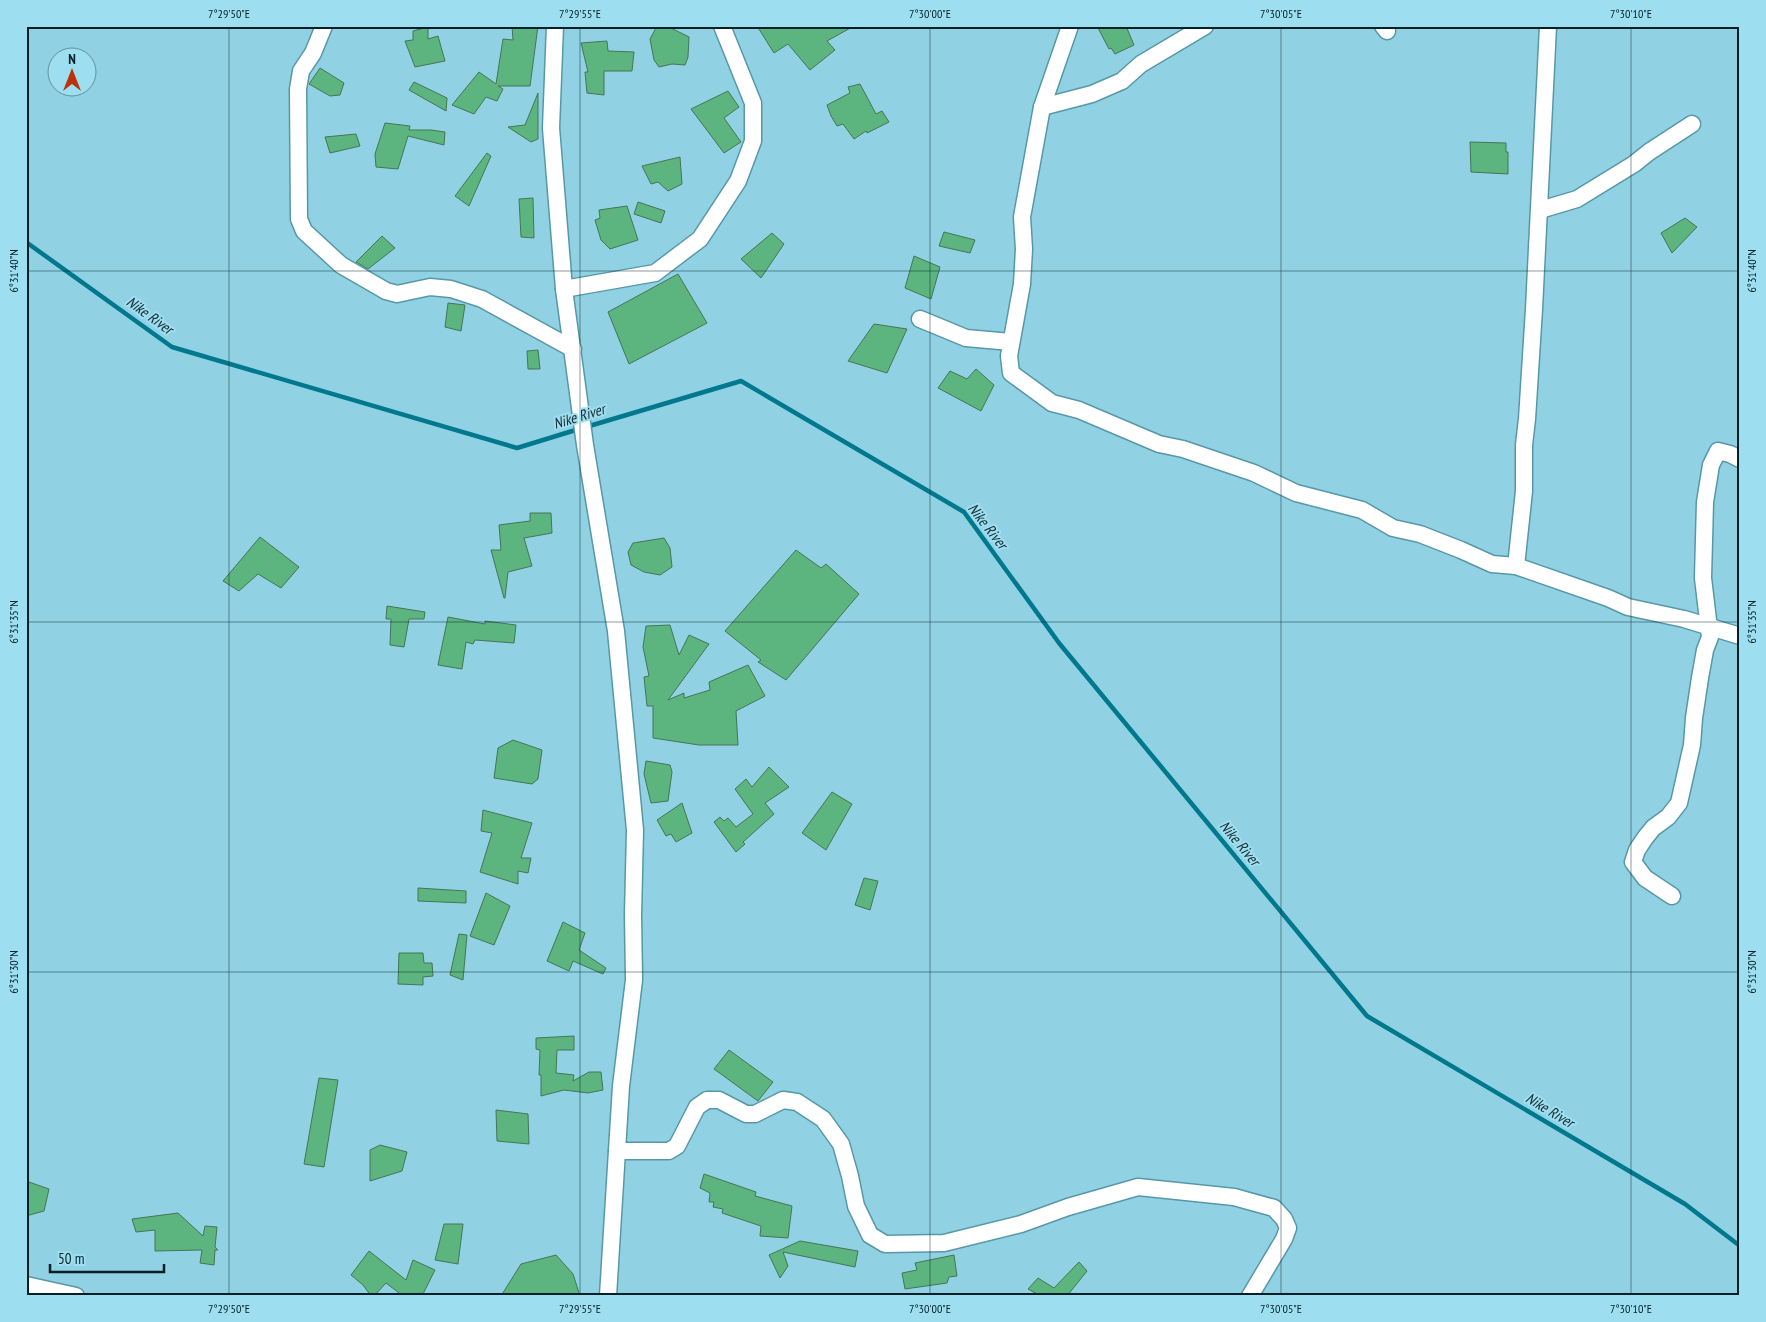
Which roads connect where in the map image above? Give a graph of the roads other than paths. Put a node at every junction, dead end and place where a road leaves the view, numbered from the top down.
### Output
1 (324, 26) edge
2 (555, 26) edge
3 (722, 26) edge
4 (1070, 26) edge
5 (1205, 26) edge
6 (1548, 26) edge
7 (1042, 107) junction
8 (1692, 124) dead end
9 (1540, 210) junction
10 (564, 289) junction
11 (920, 319) dead end
12 (1011, 342) junction
13 (573, 349) junction
14 (1740, 459) edge
15 (1516, 566) junction
16 (1708, 626) junction
17 (1740, 636) edge
18 (1672, 896) dead end
19 (617, 1151) junction
20 (26, 1285) edge
21 (76, 1296) edge
22 (608, 1296) edge
23 (1250, 1296) edge

1 - 13 street
2 - 10 street
3 - 10 street
4 - 7 street
5 - 7 street
6 - 9 street
7 - 12 street
8 - 9 street
9 - 15 street
10 - 13 street
11 - 12 street
12 - 15 street
13 - 19 street
14 - 16 street
15 - 16 street
16 - 17 street
16 - 18 street
19 - 22 street
19 - 23 street
20 - 21 street

